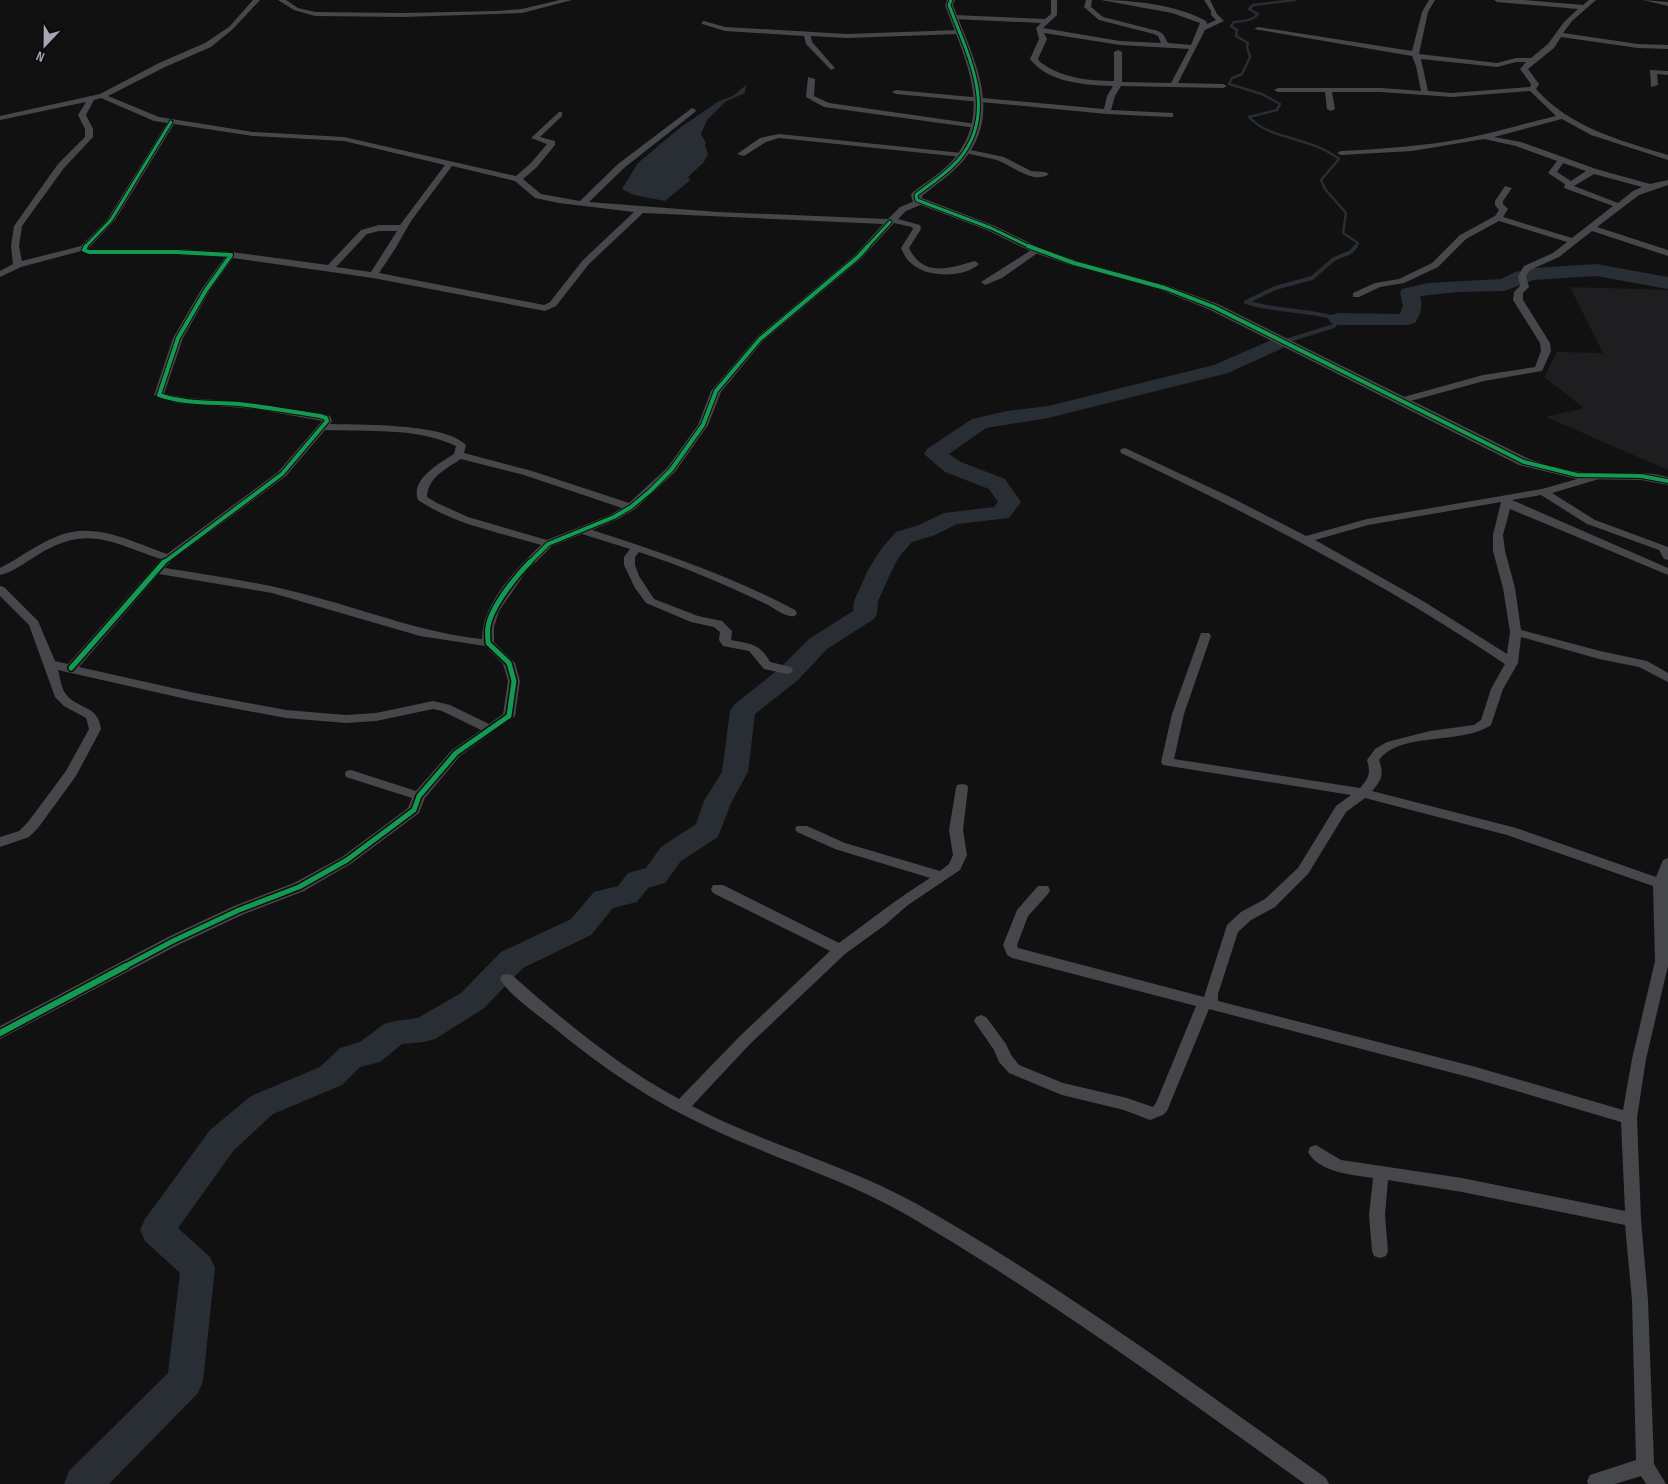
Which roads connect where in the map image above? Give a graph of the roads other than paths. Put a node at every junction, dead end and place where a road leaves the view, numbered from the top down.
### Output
1 (257, 0) edge
2 (280, 0) edge
3 (569, 0) edge
4 (951, 0) edge
5 (1054, 0) edge
6 (1089, 0) edge
7 (1104, 0) edge
8 (1207, 0) edge
9 (1432, 0) edge
10 (1497, 0) edge
11 (1593, 0) edge
12 (1646, 0) edge
13 (1668, 4) edge
14 (1584, 8) junction
15 (953, 17) junction
16 (1045, 21) junction
17 (704, 23) dead end
18 (1258, 29) dead end
19 (1040, 30) junction
20 (1202, 30) junction
21 (959, 32) junction
22 (807, 34) junction
23 (1559, 35) junction
24 (1165, 44) junction
25 (1194, 47) junction
26 (1668, 47) edge
27 (1118, 52) dead end
28 (1415, 55) junction
29 (1531, 60) junction
30 (831, 68) dead end
31 (1668, 73) edge
32 (811, 79) dead end
33 (1118, 84) junction
34 (1174, 84) junction
35 (1654, 85) dead end
36 (1223, 86) dead end
37 (1532, 89) junction
38 (1278, 90) dead end
39 (1328, 90) junction
40 (896, 92) dead end
41 (1425, 93) junction
42 (102, 96) junction
43 (92, 97) junction
44 (980, 100) junction
45 (1331, 109) dead end
46 (692, 110) dead end
47 (1107, 112) junction
48 (559, 114) dead end
49 (1170, 115) dead end
50 (1562, 117) junction
51 (0, 118) edge
52 (171, 122) junction
53 (976, 126) junction
54 (1483, 137) junction
55 (963, 153) junction
56 (1341, 153) dead end
57 (741, 154) dead end
58 (1668, 158) edge
59 (1561, 160) junction
60 (450, 164) junction
61 (1593, 171) junction
62 (1045, 174) dead end
63 (518, 179) junction
64 (1668, 182) edge
65 (1569, 183) junction
66 (1650, 187) junction
67 (1508, 188) dead end
68 (920, 202) junction
69 (582, 204) junction
70 (1620, 206) junction
71 (640, 210) junction
72 (1498, 218) junction
73 (891, 221) junction
74 (403, 228) junction
75 (1591, 228) junction
76 (1572, 241) junction
77 (84, 248) junction
78 (1036, 250) junction
79 (1668, 253) edge
80 (231, 255) junction
81 (975, 264) dead end
82 (18, 265) junction
83 (330, 268) junction
84 (0, 274) edge
85 (373, 275) junction
86 (984, 282) dead end
87 (1356, 295) dead end
88 (1403, 400) junction
89 (323, 427) junction
90 (1125, 450) dead end
91 (459, 455) junction
92 (1595, 477) junction
93 (1668, 480) edge
94 (1543, 492) junction
95 (1507, 501) junction
96 (631, 507) junction
97 (581, 530) junction
98 (1307, 540) junction
99 (548, 544) junction
100 (638, 548) junction
101 (1668, 557) edge
102 (168, 558) junction
103 (156, 570) junction
104 (0, 572) edge
105 (1668, 572) edge
106 (0, 588) edge
107 (791, 613) dead end
108 (1516, 632) junction
109 (1205, 636) dead end
110 (488, 643) junction
111 (1512, 663) junction
112 (50, 664) junction
113 (70, 668) junction
114 (787, 670) dead end
115 (1668, 678) edge
116 (490, 729) junction
117 (351, 774) dead end
118 (962, 788) dead end
119 (1363, 793) junction
120 (419, 796) junction
121 (802, 829) dead end
122 (0, 842) edge
123 (1668, 863) edge
124 (942, 877) junction
125 (1664, 884) edge
126 (718, 889) dead end
127 (1043, 890) dead end
128 (840, 950) junction
129 (507, 979) dead end
130 (1208, 1003) junction
131 (982, 1021) dead end
132 (0, 1033) edge
133 (681, 1107) junction
134 (1629, 1118) junction
135 (1316, 1152) dead end
136 (1381, 1173) junction
137 (1633, 1220) junction
138 (1380, 1251) dead end
139 (1645, 1466) junction
140 (1597, 1483) edge
141 (1320, 1484) edge
142 (1657, 1484) edge

1 - 42 street
2 - 3 street
4 - 15 street
5 - 16 street
6 - 24 street
7 - 20 street
8 - 20 street
9 - 28 street
10 - 14 street
11 - 14 street
12 - 13 street
14 - 23 street
15 - 16 street
15 - 21 street
16 - 19 street
17 - 22 street
18 - 28 street
19 - 24 street
19 - 33 street
20 - 25 street
21 - 22 street
21 - 44 street
22 - 30 street
23 - 26 street
23 - 29 street
24 - 25 street
25 - 34 street
27 - 33 street
28 - 29 street
28 - 41 street
29 - 37 street
31 - 35 street
32 - 53 street
33 - 34 street
33 - 47 street
34 - 36 street
37 - 41 street
37 - 50 street
38 - 39 street
39 - 41 street
39 - 45 street
40 - 44 street
42 - 43 street
42 - 52 street
43 - 51 street
43 - 82 street
44 - 47 street
44 - 53 street
46 - 69 street
47 - 49 street
48 - 63 street
50 - 54 street
50 - 58 street
52 - 60 street
52 - 77 street
53 - 55 street
54 - 56 street
54 - 59 street
55 - 57 street
55 - 62 street
55 - 68 street
59 - 61 street
59 - 65 street
60 - 63 street
60 - 74 street
61 - 65 street
61 - 66 street
63 - 69 street
64 - 66 street
65 - 70 street
66 - 70 street
67 - 72 street
68 - 73 street
68 - 78 street
69 - 71 street
70 - 75 street
71 - 73 street
71 - 85 street
72 - 76 street
72 - 87 street
73 - 81 street
73 - 96 street
74 - 83 street
74 - 85 street
75 - 76 street
75 - 79 street
76 - 88 street
77 - 80 street
77 - 82 street
78 - 86 street
78 - 88 street
80 - 83 street
80 - 89 street
82 - 84 street
83 - 85 street
88 - 92 street
89 - 91 street
89 - 102 street
90 - 98 street
91 - 96 street
91 - 99 street
92 - 93 street
92 - 94 street
94 - 95 street
94 - 101 street
95 - 98 street
95 - 105 street
95 - 108 street
96 - 97 street
97 - 99 street
97 - 100 street
98 - 111 street
99 - 110 street
100 - 107 street
100 - 114 street
102 - 103 street
102 - 104 street
103 - 110 street
103 - 113 street
106 - 112 street
108 - 111 street
108 - 115 street
109 - 119 street
110 - 116 street
111 - 119 street
112 - 113 street
112 - 122 street
113 - 116 street
116 - 120 street
117 - 120 street
118 - 124 street
119 - 125 street
119 - 130 street
120 - 132 street
121 - 124 street
123 - 125 street
124 - 128 street
125 - 134 street
126 - 128 street
127 - 130 street
128 - 133 street
129 - 133 street
130 - 131 street
130 - 134 street
133 - 141 street
134 - 137 street
135 - 136 street
136 - 137 street
136 - 138 street
137 - 139 street
139 - 140 street
139 - 142 street

